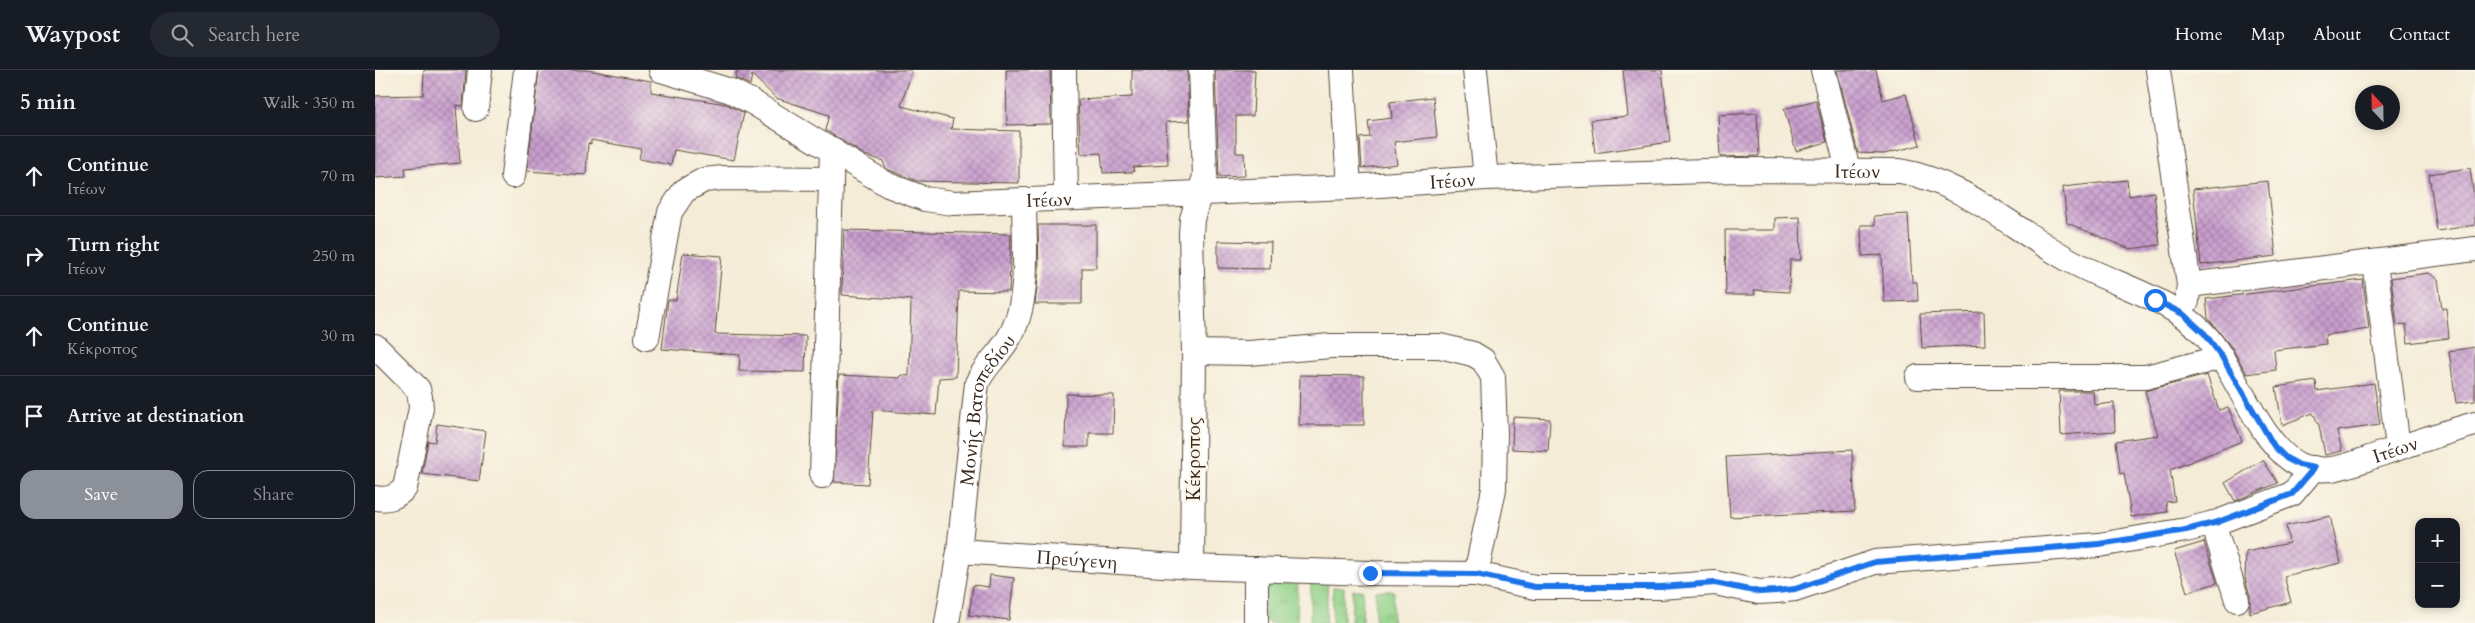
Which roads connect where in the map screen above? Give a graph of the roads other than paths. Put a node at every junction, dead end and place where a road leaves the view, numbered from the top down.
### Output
1 (480, 70) edge
2 (526, 70) edge
3 (661, 70) edge
4 (1064, 70) edge
5 (1201, 70) edge
6 (1342, 70) edge
7 (1475, 70) edge
8 (1823, 70) edge
9 (2158, 70) edge
10 (702, 75) edge
11 (476, 109) dead end
12 (832, 149) junction
13 (1848, 170) junction
14 (513, 176) dead end
15 (1486, 178) junction
16 (831, 180) junction
17 (1349, 187) junction
18 (1200, 192) junction
19 (1066, 198) junction
20 (1024, 200) junction
21 (2475, 249) edge
22 (2375, 262) junction
23 (2189, 285) junction
24 (2183, 314) junction
25 (647, 338) dead end
26 (375, 346) edge
27 (1194, 352) junction
28 (2222, 357) junction
29 (1918, 377) dead end
30 (2475, 424) edge
31 (2398, 448) junction
32 (2314, 468) junction
33 (821, 476) dead end
34 (375, 498) edge
35 (2213, 523) junction
36 (959, 551) junction
37 (1192, 567) junction
38 (1256, 569) junction
39 (1476, 574) junction
40 (2237, 600) dead end
41 (947, 623) edge
42 (1256, 623) edge

1 - 11 street
2 - 14 street
3 - 10 street, Ιτέων
4 - 19 street
5 - 18 street, Κέκροπος
6 - 17 street
7 - 15 street
8 - 13 street
9 - 23 street
10 - 12 street, Ιτέων
12 - 16 street
12 - 20 street, Ιτέων
13 - 15 street, Ιτέων
13 - 24 street, Ιτέων
15 - 17 street, Ιτέων
16 - 25 street
16 - 33 street
17 - 18 street, Ιτέων
18 - 19 street, Ιτέων
18 - 27 street, Κέκροπος
19 - 20 street, Ιτέων
20 - 36 street, Μονής Βατοπεδίου
21 - 22 street
22 - 23 street
22 - 31 street
23 - 24 street
24 - 28 street, Ιτέων
26 - 34 street
27 - 37 street, Κέκροπος
27 - 39 street
28 - 29 street
28 - 32 street, Ιτέων
30 - 31 street, Ιτέων
31 - 32 street, Ιτέων
32 - 35 street
35 - 39 street
35 - 40 street
36 - 37 street, Πρεύγενη
36 - 41 street, Μονής Βατοπεδίου
37 - 38 street
38 - 39 street
38 - 42 street

